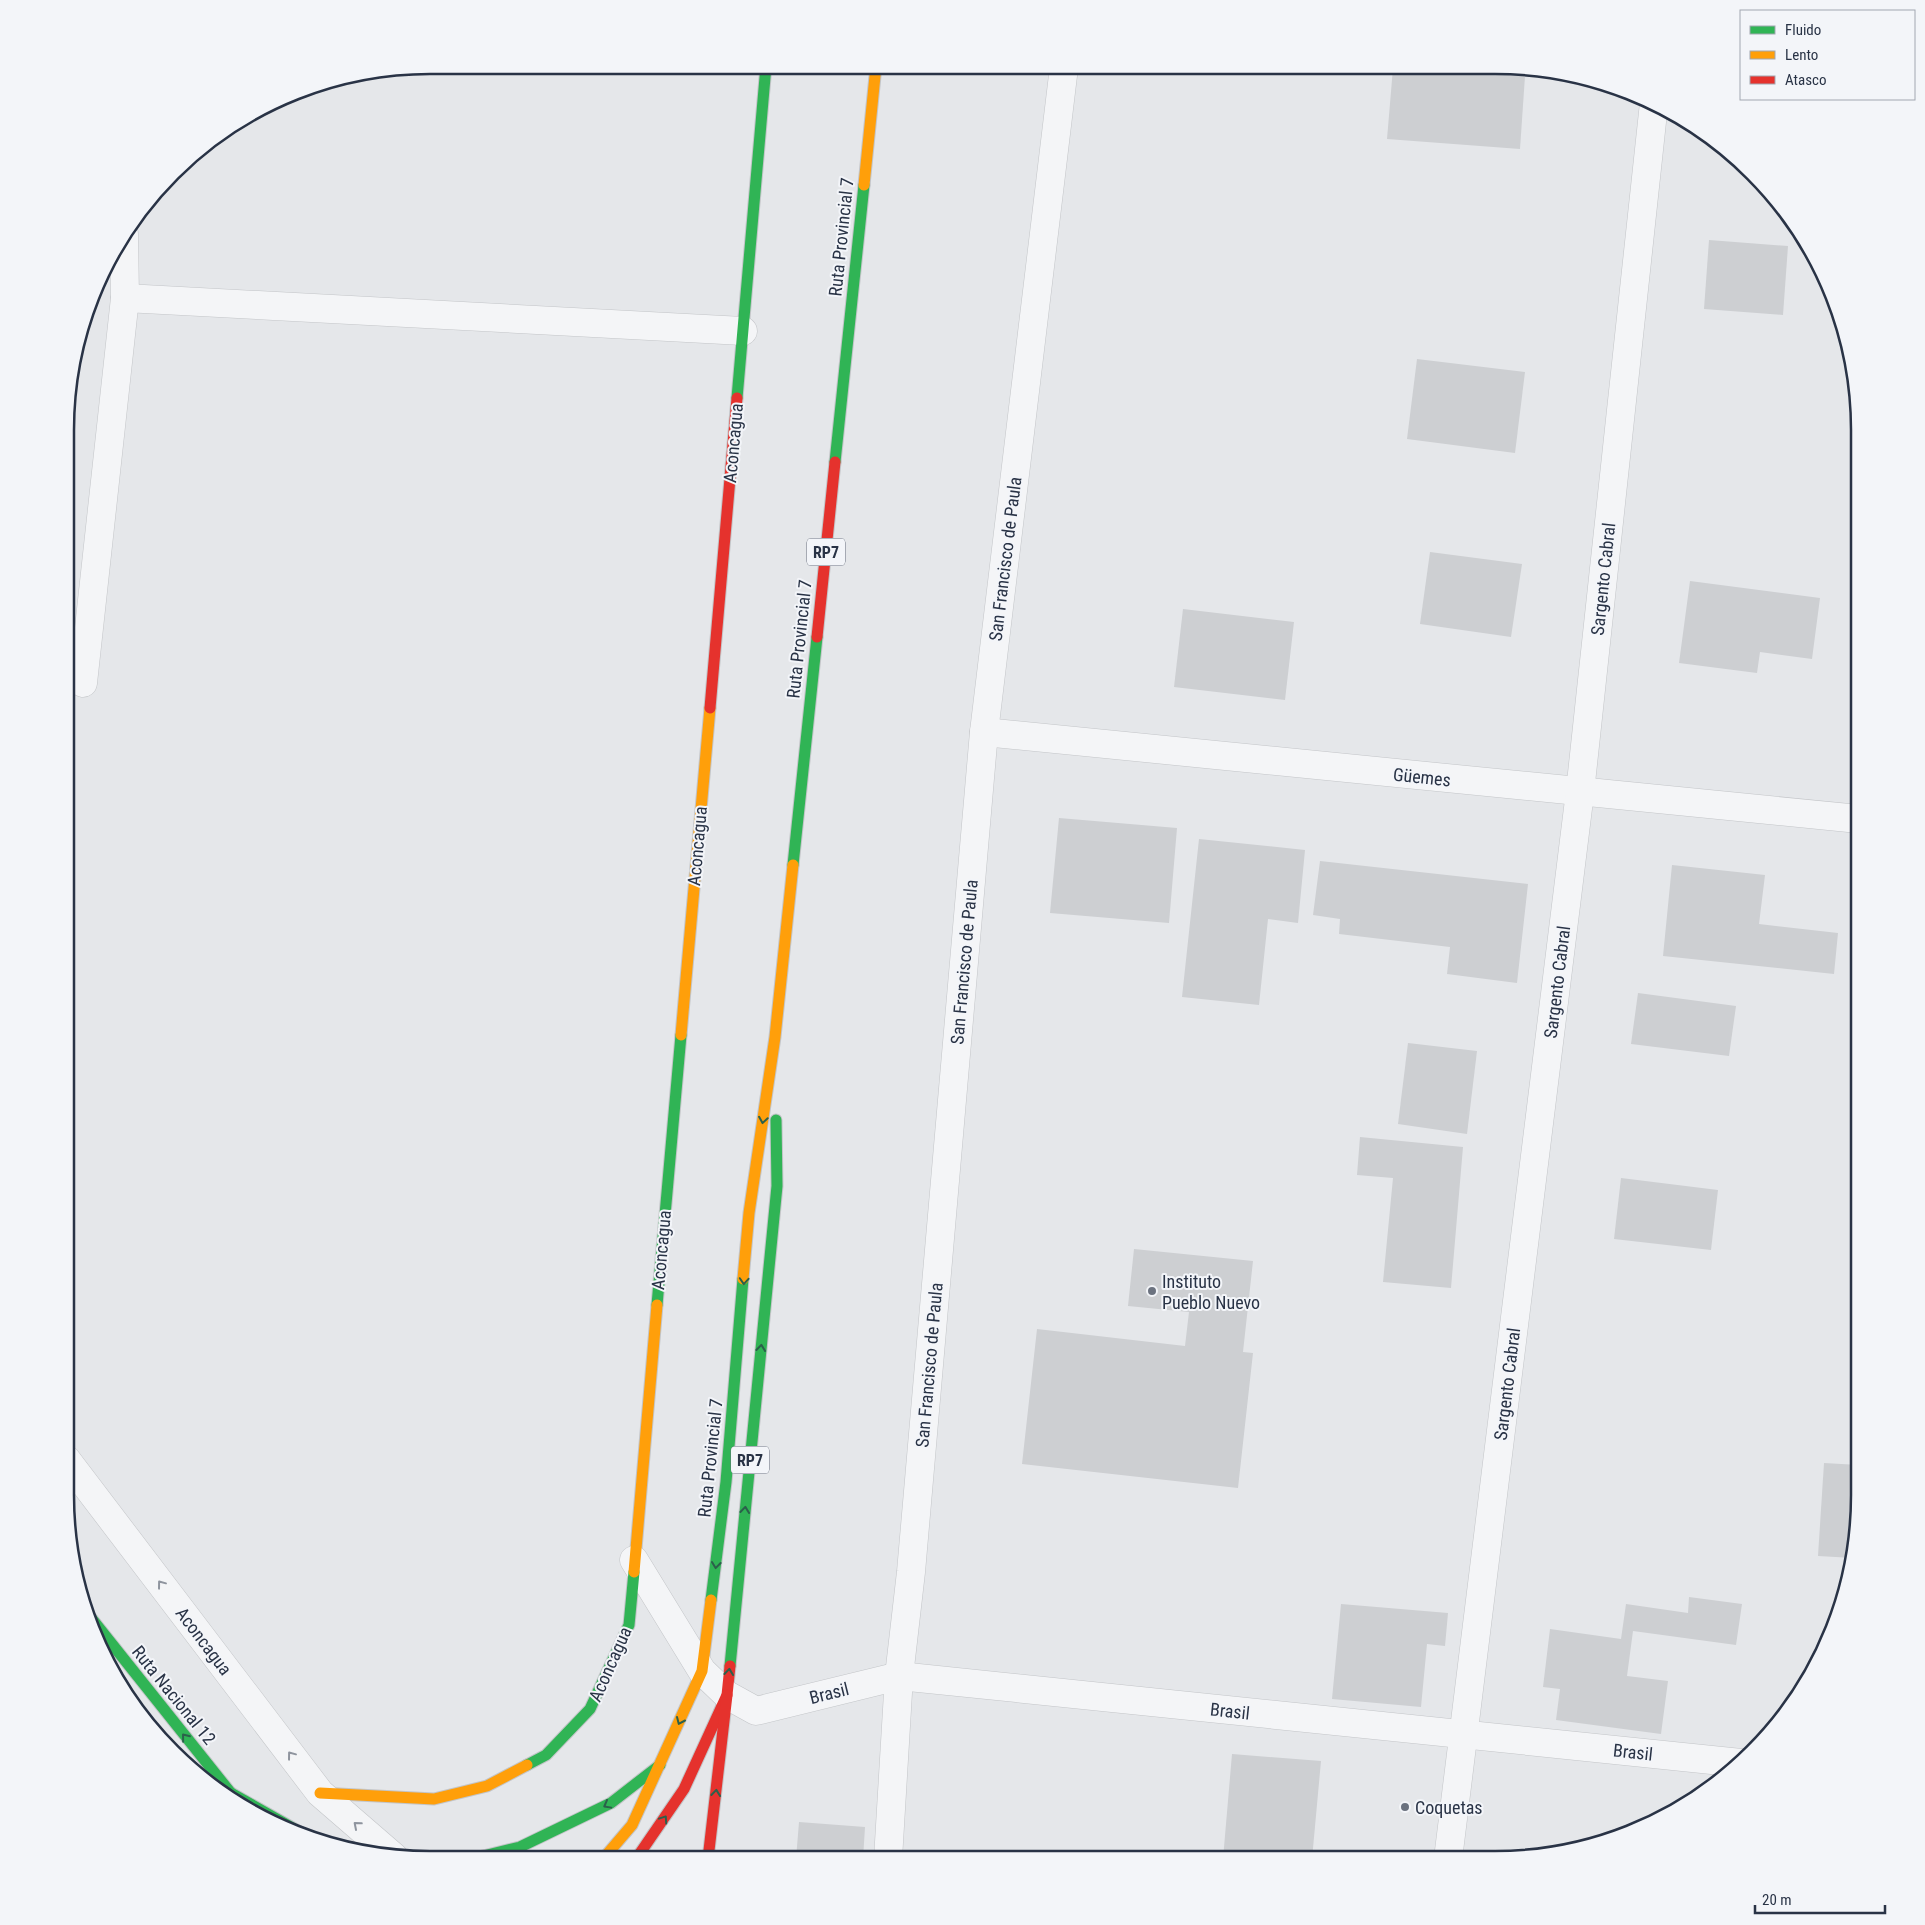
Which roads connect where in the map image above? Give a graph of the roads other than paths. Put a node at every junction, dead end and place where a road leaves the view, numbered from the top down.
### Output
1 (765, 74) edge
2 (875, 74) edge
3 (1063, 74) edge
4 (1653, 110) edge
5 (124, 247) edge
6 (126, 298) junction
7 (743, 331) junction
8 (84, 683) dead end
9 (984, 732) junction
10 (1580, 792) junction
11 (1851, 818) edge
12 (776, 1037) junction
13 (74, 1470) edge
14 (634, 1560) junction
15 (101, 1631) edge
16 (702, 1671) junction
17 (899, 1676) junction
18 (727, 1695) junction
19 (1465, 1735) junction
20 (1731, 1762) edge
21 (660, 1766) junction
22 (224, 1786) edge
23 (320, 1793) junction
24 (384, 1848) edge
25 (507, 1851) edge
26 (610, 1851) edge
27 (641, 1851) edge
28 (709, 1851) edge
29 (888, 1851) edge
30 (1449, 1851) edge

1 - 7 main road, Aconcagua
2 - 12 main road, Ruta Provincial 7 / RP7
3 - 9 street, San Francisco de Paula
4 - 10 street, Sargento Cabral
5 - 6 street
6 - 7 street
6 - 8 street
7 - 14 main road, Aconcagua
9 - 10 street, Güemes
9 - 17 street, San Francisco de Paula
10 - 11 street, Güemes
10 - 19 street, Sargento Cabral
12 -> 16 main road, Ruta Provincial 7 / RP7
18 -> 12 main road, Ruta Provincial 7 / RP7
23 -> 13 street, Aconcagua
14 - 16 street, Brasil
14 - 23 main road, Aconcagua
22 -> 15 main road, Ruta Nacional 12
16 - 18 street, Brasil
16 -> 21 main road, Ruta Provincial 7 / RP7
17 - 18 street, Brasil
17 - 19 street, Brasil
17 - 29 street, San Francisco de Paula
27 -> 18 main road, Ruta Provincial 7 / RP7
28 -> 18 main road
19 - 20 street, Brasil
19 - 30 street, Sargento Cabral
21 -> 25 main road
21 - 26 main road, Ruta Provincial 7 / RP7
24 -> 23 street

